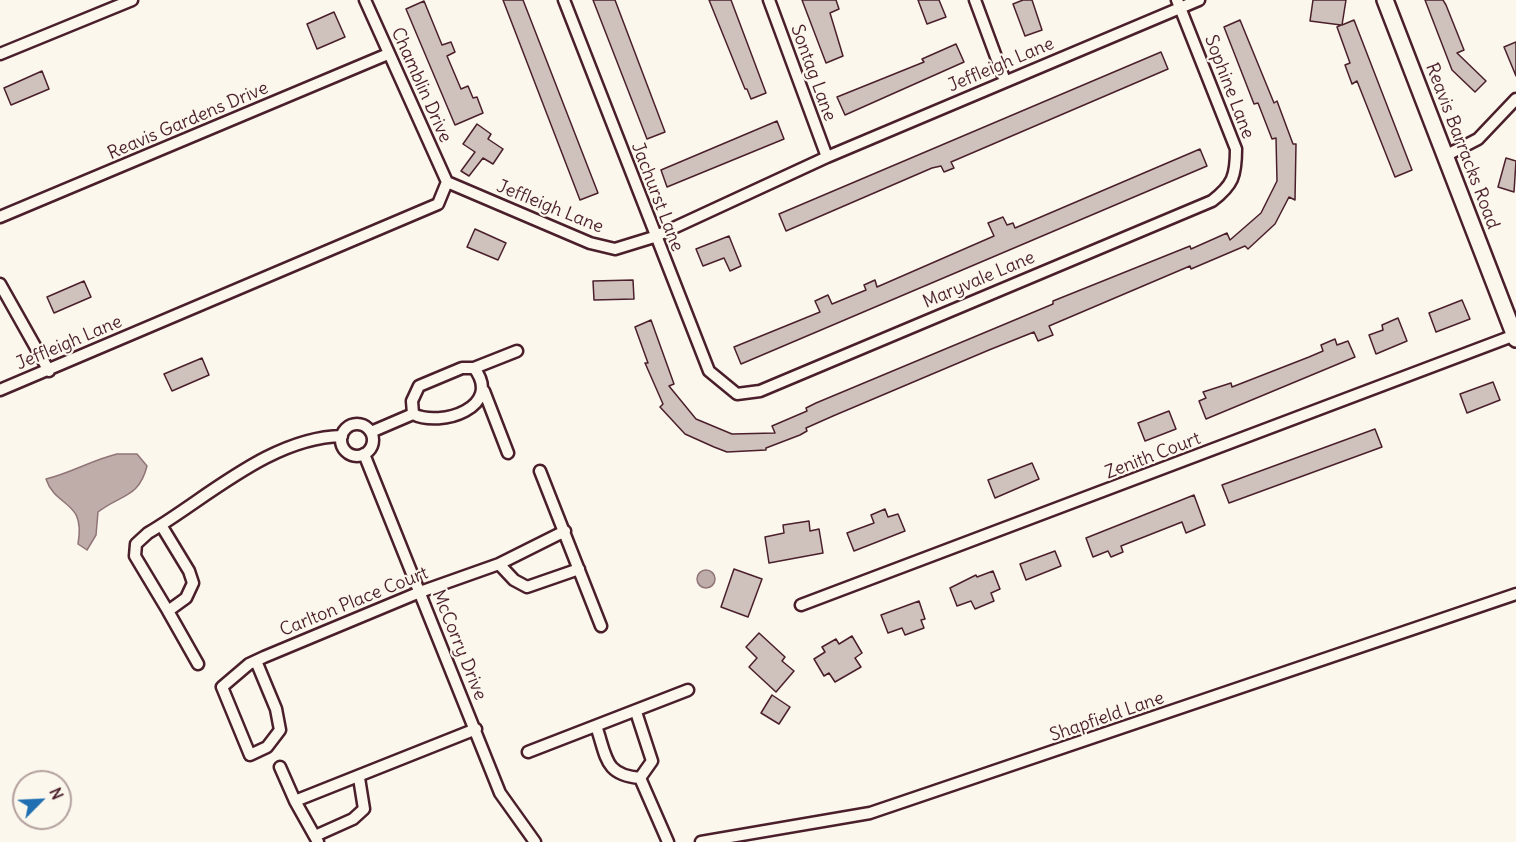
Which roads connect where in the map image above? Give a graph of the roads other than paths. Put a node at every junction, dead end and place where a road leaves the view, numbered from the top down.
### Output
1 (132, 0) edge
2 (365, 0) edge
3 (564, 0) edge
4 (768, 0) edge
5 (975, 0) edge
6 (1199, 0) edge
7 (1385, 0) edge
8 (1179, 4) edge
9 (0, 54) edge
10 (388, 54) junction
11 (1005, 81) junction
12 (1516, 99) edge
13 (1445, 156) junction
14 (827, 158) junction
15 (447, 182) junction
16 (1230, 187) joint
17 (0, 217) edge
18 (654, 237) junction
19 (0, 284) edge
20 (1515, 337) edge
21 (517, 351) dead end
22 (474, 368) junction
23 (49, 371) junction
24 (0, 390) edge
25 (484, 391) junction
26 (737, 394) joint
27 (413, 414) junction
28 (371, 432) junction
29 (342, 436) junction
30 (508, 453) dead end
31 (364, 454) junction
32 (540, 471) dead end
33 (162, 525) junction
34 (565, 531) junction
35 (499, 564) junction
36 (579, 569) junction
37 (420, 592) junction
38 (1516, 594) edge
39 (801, 605) dead end
40 (168, 611) junction
41 (601, 626) dead end
42 (256, 660) junction
43 (198, 664) dead end
44 (688, 690) dead end
45 (636, 712) junction
46 (596, 726) junction
47 (476, 729) junction
48 (528, 752) dead end
49 (280, 767) dead end
50 (359, 778) junction
51 (640, 778) junction
52 (295, 801) junction
53 (317, 839) edge
54 (535, 842) edge
55 (668, 842) edge
56 (701, 842) edge

1 - 9 street
2 - 10 street, Chamblin Drive
3 - 18 street, Jachurst Lane
4 - 14 street, Sontag Lane
5 - 11 street
6 - 8 street, Jeffleigh Lane
7 - 13 main road, Reavis Barracks Road
8 - 11 street, Jeffleigh Lane
8 - 16 street, Sophine Lane
10 - 15 street, Chamblin Drive
10 - 17 street, Reavis Gardens Drive
11 - 14 street, Jeffleigh Lane
12 - 13 street
13 - 20 main road, Reavis Barracks Road
14 - 18 street, Jeffleigh Lane
15 - 18 street, Jeffleigh Lane
15 - 23 street, Jeffleigh Lane
16 - 26 street, Maryvale Lane
18 - 26 street, Jachurst Lane
19 - 23 street
20 - 39 street, Zenith Court
21 - 22 street
22 - 25 street
22 - 27 street
23 - 24 street, Jeffleigh Lane
25 - 27 street
25 - 30 street
27 - 28 street
28 - 29 street
28 - 31 street
29 - 31 street
29 - 33 street
31 - 37 street, McCorry Drive
32 - 34 street
33 - 40 street
33 - 40 street
34 - 35 street, Carlton Place Court
34 - 36 street
35 - 36 street
35 - 37 street, Carlton Place Court
36 - 41 street
37 - 42 street, Carlton Place Court
37 - 47 street, McCorry Drive
38 - 56 street, Shapfield Lane
40 - 43 street
42 - 42 street, Carlton Place Court
44 - 45 street
45 - 46 street
45 - 51 street
46 - 48 street
46 - 51 street
47 - 50 street
47 - 54 street, McCorry Drive
49 - 52 street
50 - 52 street
50 - 53 street
51 - 55 street
52 - 53 street

